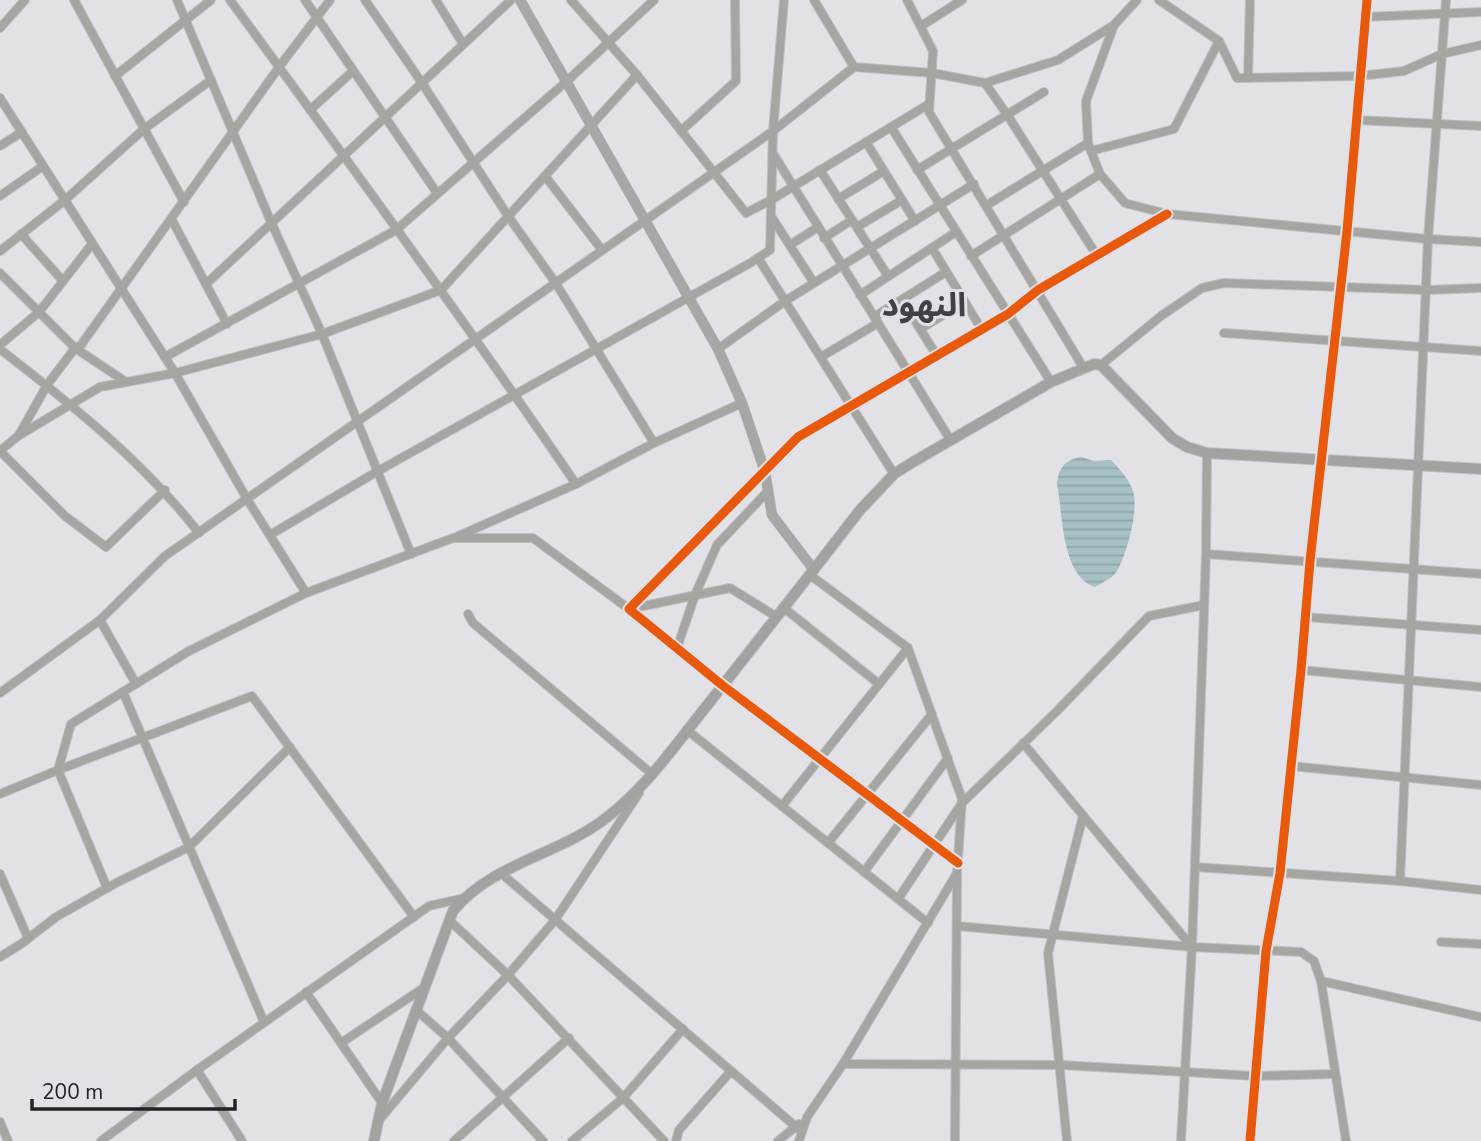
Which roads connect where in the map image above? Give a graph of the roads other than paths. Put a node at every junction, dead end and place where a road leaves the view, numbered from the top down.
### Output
1 (24, 0) edge
2 (74, 0) edge
3 (177, 0) edge
4 (211, 0) edge
5 (230, 0) edge
6 (305, 0) edge
7 (331, 0) edge
8 (365, 0) edge
9 (436, 0) edge
10 (511, 0) edge
11 (520, 0) edge
12 (571, 0) edge
13 (654, 0) edge
14 (735, 0) edge
15 (784, 0) edge
16 (814, 0) edge
17 (907, 0) edge
18 (962, 0) edge
19 (1137, 0) edge
20 (1159, 0) edge
21 (1250, 0) edge
22 (1367, 0) edge
23 (1446, 0) edge
24 (1481, 12) edge
25 (1444, 15) junction
26 (1365, 17) junction
27 (316, 18) junction
28 (185, 20) junction
29 (1114, 24) junction
30 (921, 26) junction
31 (0, 28) edge
32 (1219, 41) junction
33 (608, 43) junction
34 (463, 44) junction
35 (1481, 45) edge
36 (1441, 54) junction
37 (279, 67) junction
38 (854, 67) junction
39 (352, 71) junction
40 (932, 73) junction
41 (637, 75) junction
42 (116, 76) junction
43 (1360, 76) junction
44 (1248, 78) junction
45 (211, 80) junction
46 (567, 81) junction
47 (422, 83) junction
48 (985, 83) junction
49 (1044, 92) dead end
50 (0, 98) edge
51 (929, 104) junction
52 (310, 110) junction
53 (1008, 116) junction
54 (384, 118) junction
55 (1356, 120) junction
56 (1436, 124) junction
57 (592, 125) junction
58 (891, 127) junction
59 (1481, 127) edge
60 (144, 129) junction
61 (681, 131) junction
62 (773, 131) junction
63 (22, 132) junction
64 (233, 133) junction
65 (866, 142) junction
66 (0, 146) edge
67 (1090, 147) junction
68 (951, 148) junction
69 (772, 153) junction
70 (344, 156) junction
71 (472, 161) junction
72 (43, 166) junction
73 (820, 170) junction
74 (917, 170) junction
75 (884, 171) junction
76 (1043, 171) junction
77 (714, 172) junction
78 (1100, 174) junction
79 (545, 176) junction
80 (974, 184) junction
81 (793, 187) junction
82 (437, 193) junction
83 (0, 196) edge
84 (838, 199) junction
85 (1059, 199) junction
86 (65, 200) junction
87 (771, 200) junction
88 (902, 200) junction
89 (184, 202) junction
90 (987, 205) junction
91 (939, 206) junction
92 (1167, 214) junction
93 (508, 216) junction
94 (771, 216) junction
95 (172, 220) junction
96 (645, 220) junction
97 (915, 221) junction
98 (271, 222) junction
99 (854, 224) junction
100 (818, 227) junction
101 (396, 230) junction
102 (1347, 231) junction
103 (956, 232) junction
104 (21, 234) junction
105 (1003, 234) junction
106 (824, 238) junction
107 (1428, 239) junction
108 (1481, 242) edge
109 (92, 244) junction
110 (790, 245) junction
111 (932, 248) junction
112 (871, 249) junction
113 (602, 250) junction
114 (0, 251) edge
115 (971, 256) junction
116 (1097, 256) junction
117 (758, 258) junction
118 (842, 266) junction
119 (946, 272) junction
120 (0, 273) edge
121 (888, 276) junction
122 (63, 281) junction
123 (555, 282) junction
124 (814, 283) junction
125 (206, 284) junction
126 (299, 284) junction
127 (1341, 288) junction
128 (1481, 288) edge
129 (120, 290) junction
130 (441, 290) junction
131 (1038, 290) junction
132 (1426, 290) junction
133 (860, 295) junction
134 (687, 297) junction
135 (902, 300) junction
136 (785, 301) junction
137 (965, 302) junction
138 (39, 312) junction
139 (1008, 314) junction
140 (876, 320) junction
141 (227, 324) junction
142 (920, 329) junction
143 (982, 330) junction
144 (1224, 333) dead end
145 (322, 334) junction
146 (476, 337) junction
147 (1336, 339) junction
148 (0, 347) edge
149 (1424, 347) junction
150 (75, 348) junction
151 (596, 349) junction
152 (718, 349) junction
153 (1481, 351) edge
154 (937, 356) junction
155 (165, 357) junction
156 (821, 357) junction
157 (1101, 365) junction
158 (1083, 367) junction
159 (175, 373) junction
160 (909, 373) junction
161 (126, 382) junction
162 (1051, 382) junction
163 (47, 385) junction
164 (515, 395) junction
165 (742, 403) junction
166 (72, 404) junction
167 (852, 407) junction
168 (358, 422) junction
169 (18, 436) junction
170 (951, 441) junction
171 (654, 443) junction
172 (0, 451) edge
173 (1207, 453) junction
174 (1323, 459) junction
175 (1417, 465) junction
176 (1481, 469) edge
177 (378, 471) junction
178 (765, 472) junction
179 (894, 474) junction
180 (576, 484) junction
181 (165, 490) junction
182 (768, 491) junction
183 (247, 499) junction
184 (199, 533) junction
185 (270, 535) junction
186 (453, 538) junction
187 (411, 554) junction
188 (1206, 554) junction
189 (1310, 561) junction
190 (1413, 571) junction
191 (812, 572) junction
192 (1481, 574) edge
193 (306, 593) junction
194 (695, 596) junction
195 (1204, 605) junction
196 (629, 609) junction
197 (780, 612) junction
198 (468, 614) dead end
199 (1306, 617) junction
200 (100, 620) junction
201 (1412, 625) junction
202 (1481, 630) edge
203 (677, 648) junction
204 (908, 648) junction
205 (1301, 670) junction
206 (1409, 682) junction
207 (136, 684) junction
208 (879, 684) junction
209 (723, 685) junction
210 (1481, 687) edge
211 (123, 692) junction
212 (0, 693) edge
213 (932, 714) junction
214 (687, 730) junction
215 (143, 739) junction
216 (1023, 743) junction
217 (290, 747) junction
218 (820, 758) junction
219 (948, 758) junction
220 (1291, 766) junction
221 (58, 770) junction
222 (650, 776) junction
223 (1405, 779) junction
224 (1481, 785) edge
225 (0, 794) edge
226 (867, 794) junction
227 (962, 803) junction
228 (782, 806) junction
229 (1083, 816) junction
230 (902, 820) junction
231 (828, 843) junction
232 (934, 845) junction
233 (189, 847) junction
234 (958, 863) junction
235 (1195, 867) junction
236 (864, 872) junction
237 (957, 873) junction
238 (1280, 873) junction
239 (0, 874) edge
240 (502, 874) junction
241 (1400, 881) junction
242 (107, 888) junction
243 (1481, 890) edge
244 (464, 898) junction
245 (898, 899) junction
246 (414, 917) junction
247 (449, 920) junction
248 (555, 920) junction
249 (928, 923) junction
250 (957, 926) junction
251 (1053, 934) junction
252 (28, 938) junction
253 (1441, 942) dead end
254 (1481, 944) edge
255 (1192, 947) junction
256 (1266, 951) junction
257 (0, 957) edge
258 (508, 975) junction
259 (1321, 981) junction
260 (425, 987) junction
261 (306, 992) junction
262 (416, 1010) junction
263 (1481, 1017) edge
264 (264, 1023) junction
265 (683, 1029) junction
266 (448, 1038) junction
267 (569, 1038) junction
268 (341, 1043) junction
269 (956, 1063) junction
270 (843, 1064) junction
271 (1061, 1065) junction
272 (197, 1070) junction
273 (1184, 1070) junction
274 (731, 1071) junction
275 (1335, 1074) junction
276 (1255, 1076) junction
277 (503, 1097) junction
278 (623, 1098) junction
279 (382, 1103) junction
280 (0, 1122) edge
281 (378, 1122) junction
282 (799, 1133) edge
283 (4, 1137) edge
284 (101, 1141) edge
285 (242, 1141) edge
286 (374, 1141) edge
287 (454, 1141) edge
288 (543, 1141) edge
289 (572, 1141) edge
290 (664, 1141) edge
291 (676, 1141) edge
292 (778, 1141) edge
293 (955, 1141) edge
294 (1067, 1141) edge
295 (1181, 1141) edge
296 (1250, 1141) edge
297 (1346, 1141) edge

1 - 31 street
2 - 42 street
3 - 28 street
4 - 28 street
5 - 37 street
6 - 27 street
7 - 27 street
8 - 47 street
9 - 34 street
10 - 34 street
11 - 46 main road
12 - 33 street
13 - 33 street
14 - 61 street
15 - 62 street
16 - 38 street
17 - 30 street
18 - 30 street
19 - 29 street
20 - 32 street
21 - 44 street
22 - 26 street
23 - 25 street
24 - 25 street
25 - 26 street
25 - 36 street
26 - 43 street
27 - 37 street
27 - 39 street
28 - 42 street
28 - 45 street
29 - 48 street
29 - 67 street
30 - 40 street
32 - 44 street
32 - 67 street
33 - 41 street
33 - 46 street
34 - 47 street
35 - 36 street
36 - 43 street
36 - 56 street
37 - 52 street
37 - 64 street
38 - 40 street
38 - 62 street
39 - 52 street
39 - 54 street
40 - 48 street
40 - 51 street
41 - 57 street
41 - 61 street
42 - 60 street
43 - 44 street
43 - 55 street
45 - 60 street
45 - 64 street
46 - 57 main road
46 - 71 street
47 - 54 street
47 - 71 street
48 - 53 street
49 - 53 street
50 - 63 street
51 - 58 street
51 - 68 street
52 - 70 street
53 - 68 street
53 - 76 street
54 - 70 street
54 - 82 street
55 - 56 street
55 - 102 street
56 - 59 street
56 - 107 street
57 - 79 street
57 - 96 main road
58 - 65 street
58 - 74 street
60 - 86 street
60 - 89 street
61 - 77 street
62 - 69 street
62 - 77 street
63 - 66 street
63 - 72 street
64 - 89 street
64 - 98 street
65 - 73 street
65 - 75 street
67 - 76 street
67 - 78 street
68 - 74 street
68 - 80 street
69 - 81 street
69 - 87 street
70 - 98 street
70 - 101 street
71 - 82 street
71 - 93 street
72 - 83 street
72 - 86 street
73 - 81 street
73 - 84 street
74 - 91 street
75 - 84 street
75 - 88 street
76 - 85 street
76 - 90 street
77 - 87 street
77 - 96 street
78 - 85 street
78 - 92 street
79 - 93 street
79 - 113 street
80 - 90 street
80 - 91 street
81 - 87 street
81 - 100 street
82 - 101 street
84 - 99 street
85 - 105 street
85 - 116 street
86 - 104 street
86 - 109 street
87 - 94 street
88 - 97 street
88 - 99 street
89 - 95 street
90 - 105 street
91 - 97 street
91 - 103 street
92 - 102 street
92 - 116 street
93 - 123 street
93 - 130 street
94 - 110 street
94 - 117 street
95 - 125 street
95 - 129 street
96 - 113 street
96 - 134 main road
97 - 112 street
98 - 125 street
98 - 126 street
99 - 106 street
99 - 112 street
100 - 106 street
100 - 110 street
101 - 126 street
101 - 130 street
102 - 107 street
102 - 127 street
103 - 111 street
103 - 115 street
104 - 114 street
104 - 122 street
105 - 115 street
105 - 131 street
106 - 118 street
107 - 108 street
107 - 132 street
109 - 122 street
109 - 129 street
110 - 124 street
111 - 119 street
111 - 121 street
112 - 118 street
112 - 121 street
113 - 123 street
115 - 139 street
116 - 131 street
117 - 134 street
117 - 136 street
118 - 124 street
118 - 133 street
119 - 135 street
119 - 137 street
120 - 138 street
121 - 133 street
122 - 138 street
123 - 146 street
123 - 151 street
124 - 136 street
125 - 141 street
126 - 141 street
126 - 145 street
127 - 132 street
127 - 147 street
127 - 157 street
128 - 132 street
129 - 150 street
129 - 155 street
130 - 145 street
130 - 146 street
131 - 139 street
131 - 158 street
132 - 149 street
133 - 140 street
134 - 151 street
134 - 152 main road
135 - 140 street
135 - 142 street
136 - 152 street
136 - 156 street
137 - 142 street
137 - 143 street
138 - 148 street
138 - 150 street
139 - 143 street
139 - 162 street
140 - 156 street
140 - 160 street
141 - 155 street
142 - 154 street
143 - 154 street
144 - 147 street
145 - 159 street
145 - 168 street
146 - 164 street
146 - 168 street
147 - 149 street
147 - 174 street
148 - 163 street
149 - 153 street
149 - 175 street
150 - 161 street
150 - 163 street
151 - 164 street
151 - 171 street
152 - 165 main road
154 - 160 street
155 - 159 street
156 - 167 street
157 - 158 highway
157 - 173 highway
158 - 162 highway
159 - 161 street
159 - 183 street
160 - 167 street
160 - 170 street
161 - 166 street
162 - 170 highway
163 - 166 street
163 - 169 street
164 - 177 street
164 - 180 street
165 - 171 street
165 - 178 main road
166 - 169 street
166 - 181 street
167 - 178 street
167 - 179 street
168 - 177 street
168 - 183 street
169 - 172 street
170 - 179 highway
171 - 180 street
172 - 181 street
173 - 174 highway
173 - 188 street
174 - 175 highway
174 - 189 street
175 - 176 highway
175 - 190 street
177 - 185 street
177 - 187 street
178 - 182 main road
178 - 196 street
179 - 191 highway
180 - 186 street
181 - 184 street
182 - 191 main road
182 - 194 street
183 - 184 street
183 - 185 street
184 - 200 street
185 - 193 street
186 - 187 street
186 - 196 street
187 - 193 street
188 - 189 street
188 - 195 street
189 - 190 street
189 - 199 street
190 - 192 street
190 - 201 street
191 - 197 highway
191 - 204 street
193 - 207 street
194 - 196 street
194 - 197 street
194 - 203 street
195 - 216 street
195 - 235 street
196 - 203 street
197 - 208 street
197 - 209 highway
198 - 222 street
199 - 201 street
199 - 205 street
200 - 207 street
200 - 212 street
201 - 202 street
201 - 206 street
203 - 209 street
204 - 208 street
204 - 213 street
205 - 206 street
205 - 220 street
206 - 210 street
206 - 223 street
207 - 211 street
208 - 218 street
209 - 214 highway
209 - 218 street
211 - 215 street
211 - 221 street
213 - 219 street
213 - 226 street
214 - 222 highway
214 - 228 street
215 - 217 street
215 - 221 street
215 - 233 street
216 - 227 street
216 - 229 street
217 - 233 street
217 - 246 street
218 - 226 street
218 - 228 street
219 - 227 street
219 - 230 street
220 - 223 street
220 - 238 street
221 - 225 street
221 - 242 street
222 - 240 highway
222 - 248 street
223 - 224 street
223 - 241 street
226 - 230 street
226 - 231 street
227 - 232 street
227 - 234 street
228 - 231 street
229 - 251 street
229 - 255 street
230 - 232 street
230 - 236 street
231 - 236 street
232 - 234 street
232 - 245 street
233 - 242 street
233 - 264 street
234 - 237 street
235 - 238 street
235 - 255 street
236 - 245 street
237 - 249 street
237 - 250 street
238 - 241 street
238 - 256 street
239 - 252 street
240 - 244 highway
240 - 248 street
241 - 243 street
242 - 252 street
244 - 246 street
244 - 247 highway
245 - 249 street
246 - 261 street
247 - 258 street
247 - 260 highway
248 - 258 street
248 - 265 street
249 - 270 street
250 - 251 street
250 - 269 street
251 - 255 street
251 - 271 street
252 - 257 street
253 - 254 street
255 - 256 street
255 - 273 street
256 - 259 street
256 - 276 street
258 - 266 street
258 - 267 street
259 - 263 street
259 - 275 street
260 - 262 highway
260 - 268 street
261 - 264 street
261 - 268 street
262 - 266 street
262 - 279 highway
264 - 272 street
265 - 274 street
265 - 278 street
266 - 277 street
266 - 281 street
267 - 277 street
267 - 278 street
268 - 279 street
269 - 270 street
269 - 271 street
269 - 293 street
270 - 282 street
271 - 273 street
271 - 294 street
272 - 284 street
272 - 285 street
273 - 276 street
273 - 295 street
274 - 282 street
274 - 291 street
275 - 276 street
275 - 297 street
276 - 296 street
277 - 287 street
277 - 288 street
278 - 289 street
278 - 290 street
279 - 281 highway
280 - 283 street
281 - 286 highway
282 - 292 street

